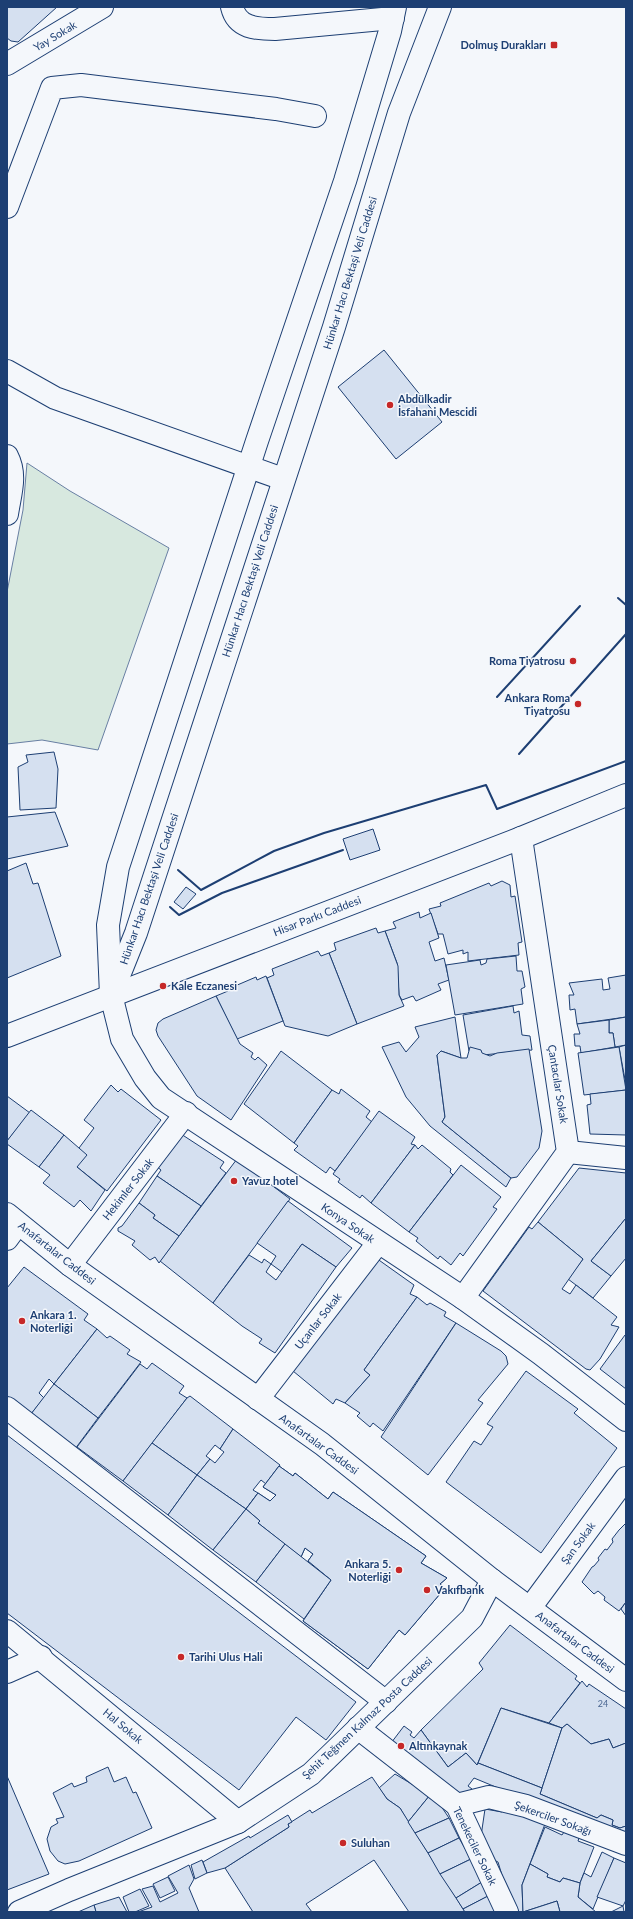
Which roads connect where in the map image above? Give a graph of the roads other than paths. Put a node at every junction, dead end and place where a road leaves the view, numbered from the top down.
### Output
1 (102, 7) edge
2 (232, 7) edge
3 (440, 7) edge
4 (394, 13) edge
5 (7, 64) edge
6 (315, 116) dead end
7 (7, 207) edge
8 (7, 370) edge
9 (7, 456) edge
10 (250, 466) junction
11 (283, 479) junction
12 (7, 514) edge
13 (626, 795) edge
14 (521, 838) junction
15 (111, 995) junction
16 (7, 1036) edge
17 (186, 1113) junction
18 (568, 1152) junction
19 (626, 1158) edge
20 (11, 1226) edge
21 (378, 1244) junction
22 (70, 1265) junction
23 (463, 1298) junction
24 (258, 1400) junction
25 (7, 1408) edge
26 (626, 1420) edge
27 (626, 1478) edge
28 (492, 1580) junction
29 (530, 1608) junction
30 (7, 1631) edge
31 (41, 1658) junction
32 (7, 1672) edge
33 (626, 1680) edge
34 (386, 1702) junction
35 (358, 1728) junction
36 (457, 1805) junction
37 (238, 1822) junction
38 (626, 1844) edge
39 (19, 1912) edge
40 (507, 1912) edge

1 - 5 street, Yay Sokak
2 - 4 street
3 - 11 street, Hünkar Hacı Bektaşi Veli Caddesi
4 - 10 street, Hünkar Hacı Bektaşi Veli Caddesi
6 - 7 street
8 - 10 street
9 - 12 street
10 - 11 street
10 - 15 street, Hünkar Hacı Bektaşi Veli Caddesi
11 - 15 street, Hünkar Hacı Bektaşi Veli Caddesi
13 - 14 street, Hisar Parkı Caddesi
14 - 15 street, Hisar Parkı Caddesi
14 - 18 street, Çantacılar Sokak
15 - 16 street, Hisar Parkı Caddesi
15 - 17 street, Konya Sokak
17 - 21 street, Konya Sokak
17 - 22 street, Hekimler Sokak
18 - 19 street
18 - 23 street
20 - 22 street, Anafartalar Caddesi
21 - 23 street, Konya Sokak
21 - 24 street, Uçanlar Sokak
22 - 24 street, Anafartalar Caddesi
23 - 26 street, Konya Sokak
24 - 28 street, Anafartalar Caddesi
25 - 34 street
27 - 29 street, Şan Sokak
28 - 29 street, Anafartalar Caddesi
28 - 34 street, Şehit Teğmen Kalmaz Posta Caddesi
29 - 33 street, Anafartalar Caddesi
30 - 31 street, Hal Sokak
31 - 32 street
31 - 37 street, Hal Sokak
34 - 35 street, Şehit Teğmen Kalmaz Posta Caddesi
35 - 36 street, Tenekeciler Sokak
35 - 37 street, Şehit Teğmen Kalmaz Posta Caddesi
36 - 38 street, Şekerciler Sokağı
36 - 40 street, Tenekeciler Sokak
37 - 39 street, Şehit Teğmen Kalmaz Posta Caddesi

